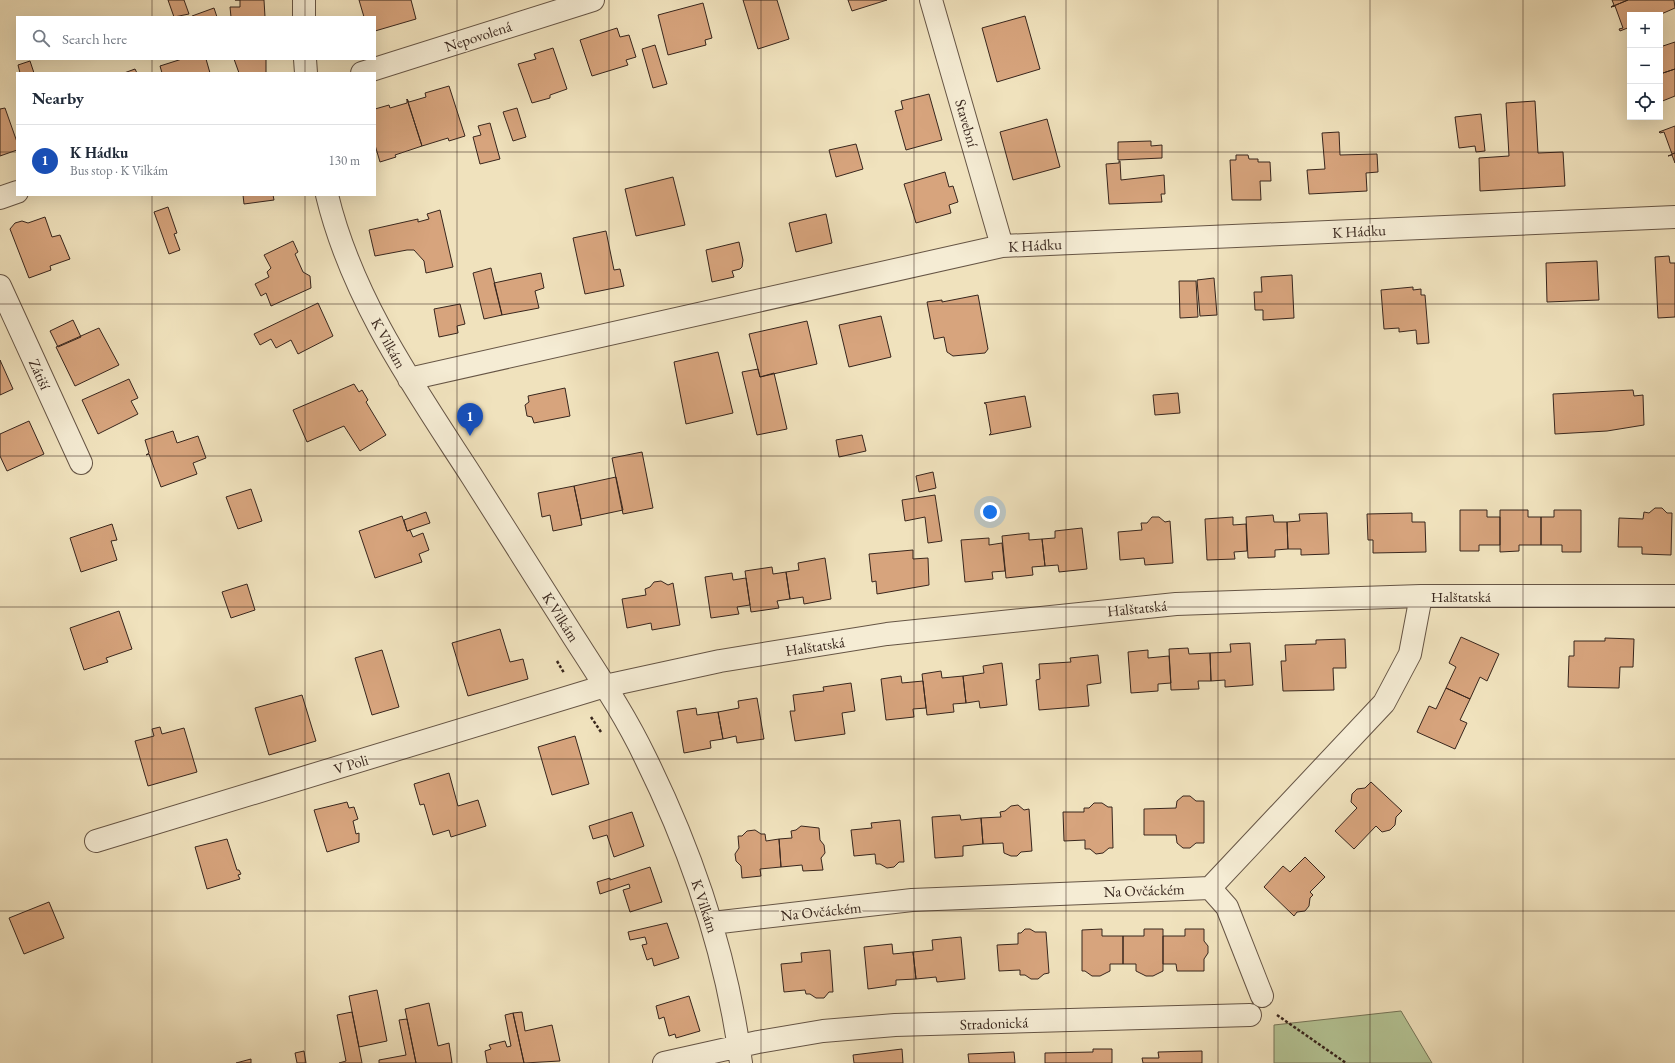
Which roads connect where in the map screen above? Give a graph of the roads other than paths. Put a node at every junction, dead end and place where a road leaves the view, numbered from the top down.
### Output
1 (304, 0) edge
2 (593, 0) edge
3 (931, 0) edge
4 (304, 16) edge
5 (306, 60) edge
6 (306, 72) edge
7 (365, 72) edge
8 (16, 192) edge
9 (327, 196) edge
10 (0, 198) edge
11 (1675, 217) edge
12 (1002, 246) junction
13 (0, 286) edge
14 (409, 379) junction
15 (81, 464) dead end
16 (1421, 596) junction
17 (1675, 596) edge
18 (605, 686) junction
19 (96, 841) dead end
20 (1210, 888) junction
21 (712, 923) junction
22 (1267, 1004) road end
23 (1250, 1015) dead end
24 (740, 1055) edge
25 (664, 1063) edge

1 - 4 street
2 - 7 street, Nepovolená
3 - 12 street, Stavební
5 - 6 street
8 - 10 street
9 - 14 street, K Vilkám
11 - 12 street, K Hádku
12 - 14 street, K Hádku
13 - 15 street, Zátiší
14 - 18 street, K Vilkám
16 - 17 street, Halštatská
16 - 18 street, Halštatská
16 - 20 street
18 - 19 street, V Poli
18 - 21 street, K Vilkám
20 - 21 street, Na Ovčáckém
20 - 22 street
21 - 24 street, K Vilkám
23 - 24 street, Stradonická
24 - 25 street, Stradonická

